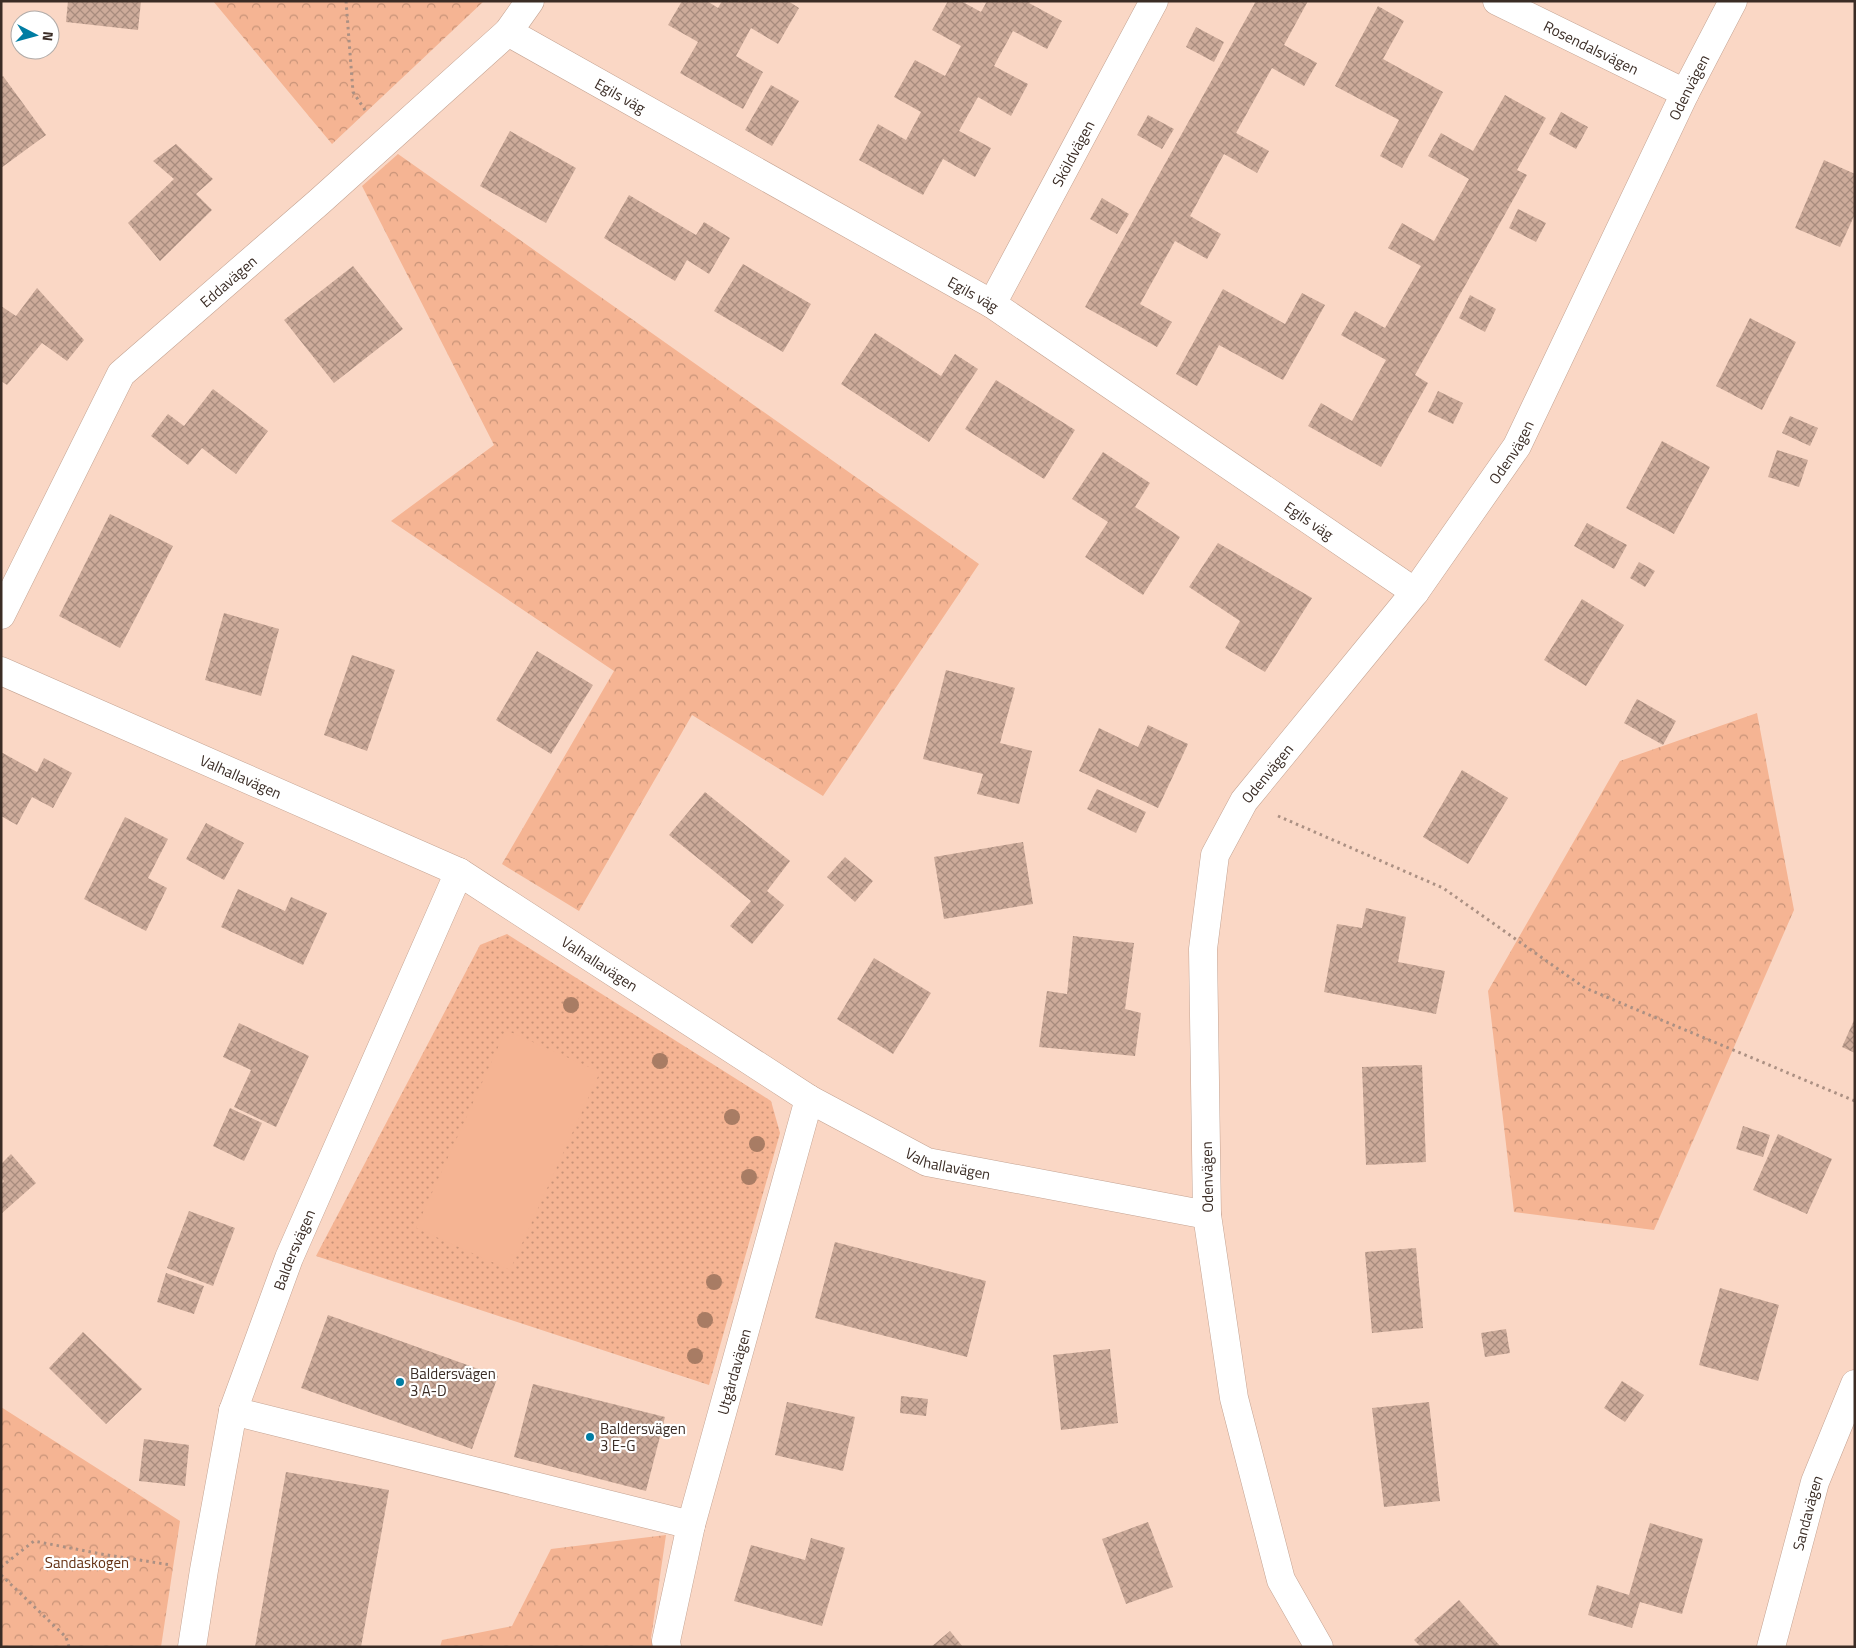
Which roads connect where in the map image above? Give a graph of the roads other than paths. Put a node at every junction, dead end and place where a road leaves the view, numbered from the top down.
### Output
1 (530, 1) edge
2 (1154, 1) edge
3 (1497, 1) edge
4 (1733, 1) edge
5 (508, 32) junction
6 (1685, 93) junction
7 (992, 304) junction
8 (1415, 592) junction
9 (1, 615) edge
10 (1, 671) edge
11 (459, 872) junction
12 (809, 1100) junction
13 (1207, 1215) junction
14 (1855, 1384) edge
15 (233, 1411) junction
16 (691, 1525) junction
17 (192, 1647) edge
18 (667, 1647) edge
19 (1319, 1647) edge
20 (1771, 1647) edge

1 - 5 street, Eddavägen
2 - 7 street, Sköldvägen
3 - 6 street, Rosendalsvägen
4 - 6 street, Odenvägen
5 - 7 street, Egils väg
5 - 9 street, Eddavägen
6 - 8 street, Odenvägen
7 - 8 street, Egils väg
8 - 13 street, Odenvägen
10 - 11 street, Valhallavägen
11 - 12 street, Valhallavägen
11 - 15 street, Baldersvägen
12 - 13 street, Valhallavägen
12 - 16 street, Utgårdavägen
13 - 19 street, Odenvägen
14 - 20 street, Sandavägen
15 - 16 street
15 - 17 street, Baldersvägen
16 - 18 street, Utgårdavägen

